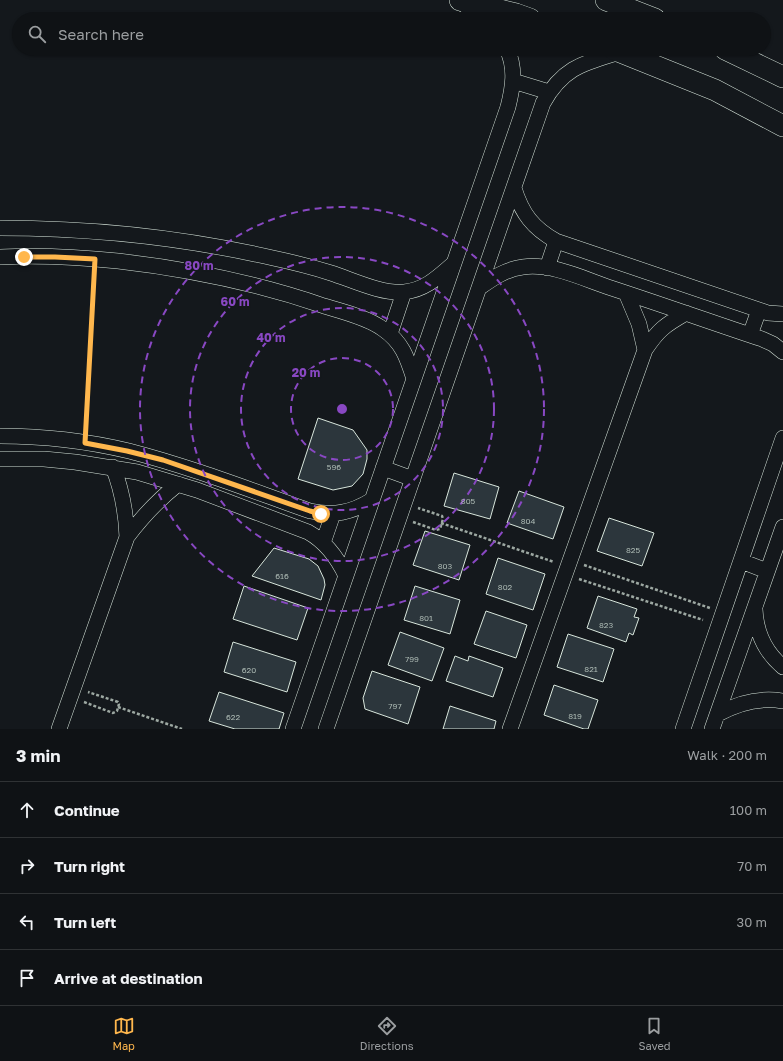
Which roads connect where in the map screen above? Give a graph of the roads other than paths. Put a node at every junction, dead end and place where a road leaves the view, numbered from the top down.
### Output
1 (459, 0) edge
2 (606, 0) edge
3 (474, 12) edge
4 (508, 12) edge
5 (637, 12) edge
6 (509, 56) edge
7 (601, 56) edge
8 (631, 56) edge
9 (740, 56) edge
10 (783, 77) edge
11 (514, 81) junction
12 (549, 92) junction
13 (783, 126) edge
14 (514, 188) junction
15 (0, 228) edge
16 (556, 241) junction
17 (0, 257) edge
18 (454, 263) junction
19 (547, 268) junction
20 (479, 288) junction
21 (404, 292) junction
22 (626, 293) junction
23 (759, 310) junction
24 (686, 314) junction
25 (783, 314) edge
26 (390, 334) junction
27 (750, 335) junction
28 (645, 350) junction
29 (783, 352) edge
30 (414, 379) junction
31 (0, 436) edge
32 (783, 438) edge
33 (0, 459) edge
34 (113, 467) junction
35 (383, 468) junction
36 (413, 479) junction
37 (178, 484) junction
38 (372, 500) junction
39 (332, 514) junction
40 (783, 527) edge
41 (127, 536) junction
42 (323, 543) junction
43 (779, 549) edge
44 (741, 561) junction
45 (767, 571) junction
46 (346, 576) junction
47 (755, 605) junction
48 (783, 667) edge
49 (783, 701) edge
50 (718, 714) junction
51 (59, 729) edge
52 (293, 729) edge
53 (326, 729) edge
54 (510, 729) edge
55 (683, 729) edge
56 (712, 729) edge

1 - 3 street
1 - 4 main road
2 - 5 main road
6 - 11 street
7 - 12 street
8 - 13 main road
9 - 10 main road
11 - 12 street
11 - 18 street
12 - 14 street
14 - 16 street
14 - 20 street
15 - 21 street
16 - 19 street
16 - 23 street
17 - 26 street
18 - 21 street
18 - 30 street
19 - 20 street
19 - 22 street
20 - 36 street
21 - 26 street
22 - 24 street
22 - 28 street
23 - 25 street
23 - 27 street
24 - 27 street
24 - 28 street
26 - 30 street
27 - 29 street
28 - 54 street
30 - 35 street
31 - 39 street
32 - 44 street
33 - 34 street
34 - 37 street
34 - 41 street
35 - 36 street
35 - 38 street
36 - 53 street
37 - 41 street
37 - 42 street
38 - 39 street
38 - 46 street
39 - 42 street
40 - 43 street
41 - 51 street
42 - 46 street
43 - 45 street
44 - 45 street
44 - 55 street
45 - 47 street
46 - 52 street
47 - 48 street
47 - 50 street
49 - 50 street
50 - 56 street

